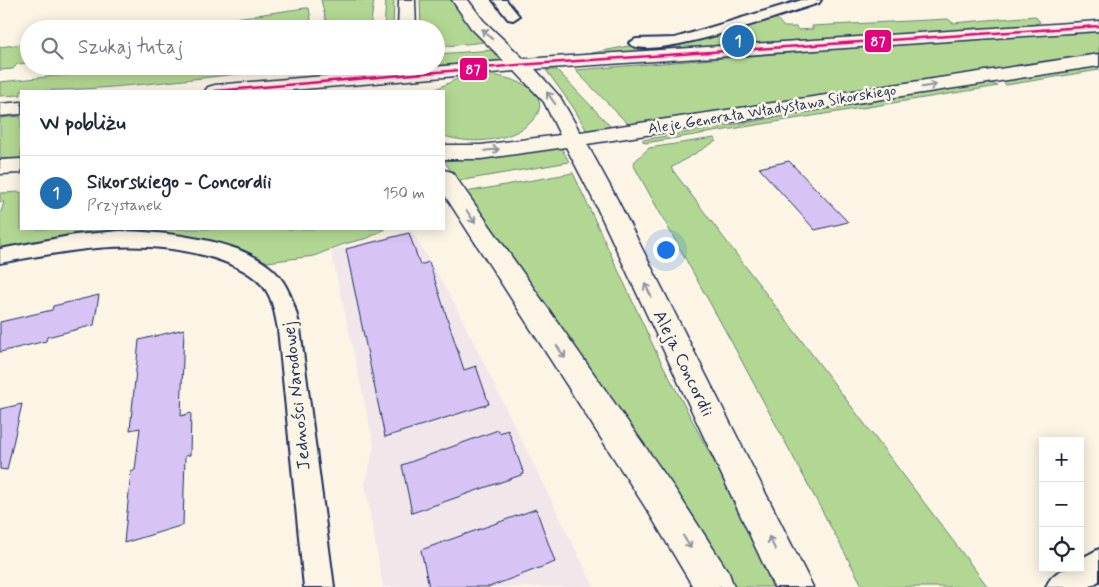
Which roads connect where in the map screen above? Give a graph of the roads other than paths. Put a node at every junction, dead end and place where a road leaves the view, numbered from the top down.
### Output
1 (407, 0) edge
2 (460, 0) edge
3 (499, 0) edge
4 (815, 0) edge
5 (513, 16) dead end
6 (407, 20) edge
7 (1099, 26) edge
8 (636, 43) dead end
9 (1099, 60) edge
10 (518, 65) junction
11 (445, 73) edge
12 (426, 75) edge
13 (408, 77) edge
14 (302, 84) junction
15 (227, 90) edge
16 (336, 90) edge
17 (20, 108) edge
18 (0, 110) edge
19 (676, 124) junction
20 (574, 139) junction
21 (445, 152) edge
22 (20, 166) edge
23 (0, 167) edge
24 (445, 178) edge
25 (604, 197) junction
26 (0, 256) edge
27 (1099, 564) edge
28 (319, 587) edge
29 (715, 587) edge
30 (794, 587) edge
31 (1061, 587) edge

1 - 6 main road
10 -> 2 main road, Aleja Concordii
3 - 5 street
4 - 8 street
7 - 10 main road
19 -> 9 main road, Aleje Generała Władysława Sikorskiego
10 - 11 main road
20 -> 10 main road, Aleja Concordii
12 - 13 main road
13 - 14 main road
14 - 15 main road
14 - 16 main road
17 - 18 main road
19 - 20 main road, Aleje Generała Władysława Sikorskiego
19 - 25 main road
21 -> 20 main road, Aleje Generała Władysława Sikorskiego
20 - 25 main road, Aleja Concordii
22 - 23 main road
24 -> 29 main road
30 -> 25 main road, Aleja Concordii
26 - 28 street, Jedności Narodowej
27 - 31 street

